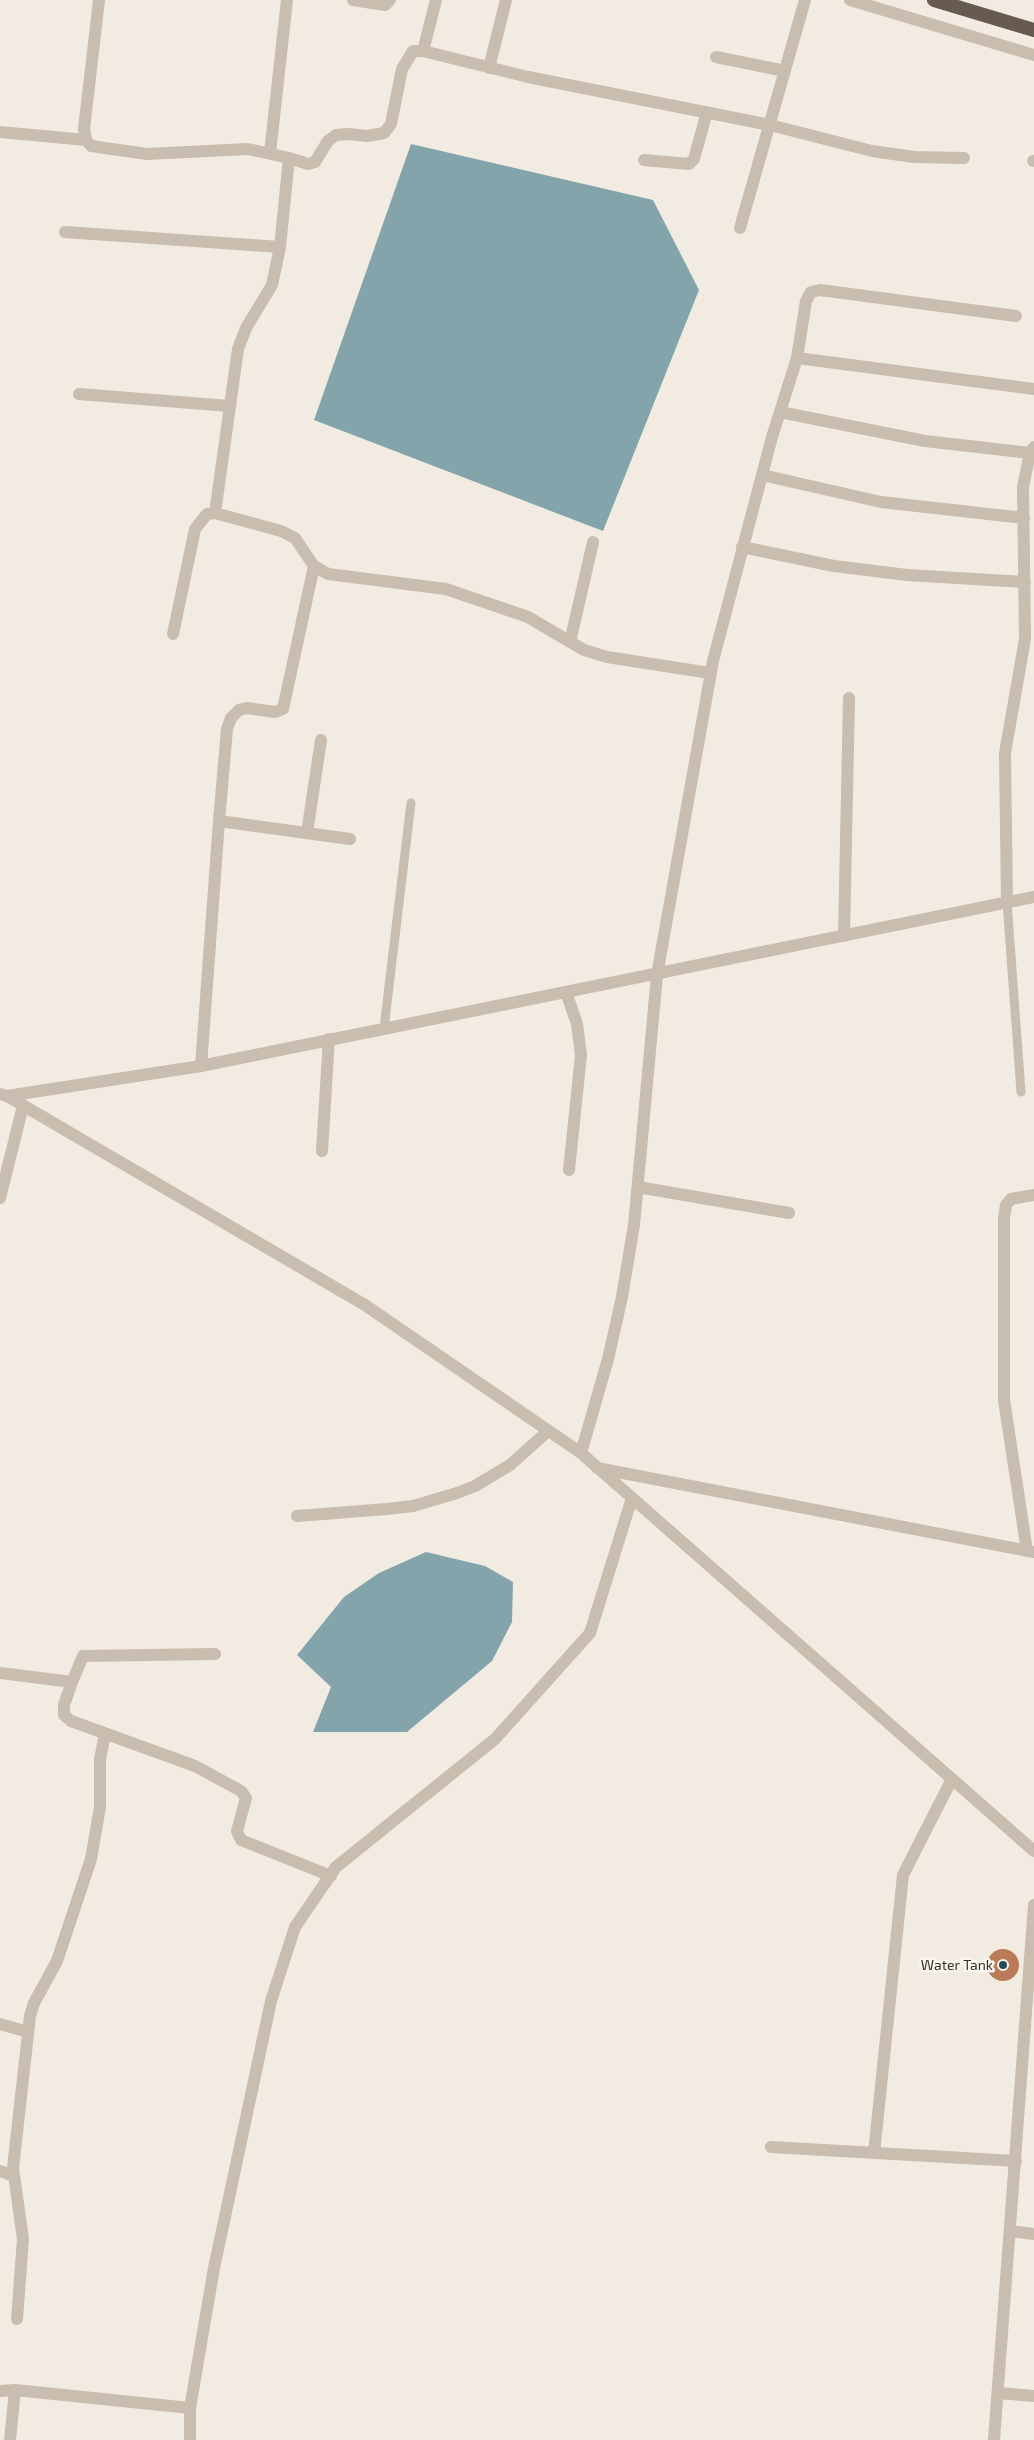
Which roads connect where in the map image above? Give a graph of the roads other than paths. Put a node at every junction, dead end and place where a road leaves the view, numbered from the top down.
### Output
1 (99, 0) edge
2 (287, 0) edge
3 (353, 0) edge
4 (390, 0) edge
5 (436, 0) edge
6 (506, 0) edge
7 (805, 0) edge
8 (850, 0) edge
9 (934, 0) edge
10 (1034, 30) edge
11 (422, 51) junction
12 (1034, 55) edge
13 (716, 57) dead end
14 (489, 68) junction
15 (785, 71) junction
16 (707, 112) junction
17 (770, 125) junction
18 (0, 132) edge
19 (86, 140) junction
20 (270, 153) junction
21 (289, 158) junction
22 (964, 158) dead end
23 (644, 160) dead end
24 (740, 228) dead end
25 (65, 232) dead end
26 (280, 247) junction
27 (1016, 316) dead end
28 (797, 358) junction
29 (1034, 389) edge
30 (79, 394) dead end
31 (229, 406) junction
32 (780, 412) junction
33 (1032, 450) edge
34 (762, 475) junction
35 (215, 513) junction
36 (1024, 518) junction
37 (593, 542) dead end
38 (742, 546) junction
39 (314, 566) junction
40 (1025, 582) junction
41 (173, 634) dead end
42 (570, 642) junction
43 (710, 673) junction
44 (849, 698) dead end
45 (322, 740) dead end
46 (411, 804) dead end
47 (219, 821) junction
48 (307, 833) junction
49 (350, 839) dead end
50 (1034, 897) edge
51 (1007, 902) junction
52 (844, 936) junction
53 (657, 975) junction
54 (566, 992) junction
55 (384, 1028) junction
56 (329, 1039) junction
57 (201, 1066) junction
58 (1021, 1092) dead end
59 (3, 1095) edge
60 (23, 1106) junction
61 (322, 1151) dead end
62 (569, 1170) dead end
63 (638, 1187) junction
64 (1034, 1195) edge
65 (0, 1198) edge
66 (789, 1213) dead end
67 (548, 1431) junction
68 (580, 1453) junction
69 (597, 1468) junction
70 (632, 1498) junction
71 (297, 1516) dead end
72 (1031, 1552) edge
73 (215, 1654) dead end
74 (0, 1674) edge
75 (72, 1682) junction
76 (105, 1734) junction
77 (952, 1780) junction
78 (1034, 1851) edge
79 (330, 1876) junction
80 (1034, 1905) edge
81 (0, 2024) edge
82 (28, 2032) junction
83 (771, 2147) dead end
84 (874, 2153) junction
85 (1016, 2161) junction
86 (0, 2171) edge
87 (14, 2176) junction
88 (1010, 2232) junction
89 (1034, 2234) edge
90 (17, 2319) dead end
91 (15, 2390) junction
92 (0, 2392) edge
93 (998, 2393) junction
94 (1034, 2396) edge
95 (190, 2408) junction
96 (10, 2440) edge
97 (190, 2440) edge
98 (994, 2440) edge

1 - 19 street
2 - 20 street
3 - 4 street
5 - 11 street
6 - 14 street
7 - 15 street
8 - 12 street
9 - 10 highway
11 - 14 street
11 - 21 street
13 - 15 street
14 - 16 street
15 - 17 street
16 - 17 street
16 - 23 street
17 - 22 street
17 - 24 street
18 - 19 street
19 - 20 street
20 - 21 street
21 - 26 street
25 - 26 street
26 - 31 street
27 - 28 street
28 - 29 street
28 - 32 street
30 - 31 street
31 - 35 street
32 - 33 street
32 - 34 street
33 - 36 street
34 - 36 street
34 - 38 street
35 - 39 street
35 - 41 street
36 - 40 street
37 - 42 street
38 - 40 street
38 - 43 street
39 - 42 street
39 - 47 street
40 - 51 street
42 - 43 street
43 - 53 street
44 - 52 street
45 - 48 street
46 - 55 lane
47 - 48 street
47 - 57 street
48 - 49 street
50 - 51 street
51 - 52 street
51 - 58 lane
52 - 53 street
53 - 54 street
53 - 63 street
54 - 55 street
54 - 62 street
55 - 56 street
56 - 57 street
56 - 61 street
57 - 59 street
59 - 60 street
60 - 65 street
60 - 67 street
63 - 66 street
63 - 68 street
64 - 72 street
67 - 68 street
67 - 71 street
68 - 69 street
69 - 70 street
69 - 72 street
70 - 77 street
70 - 79 street
73 - 75 street
74 - 75 street
75 - 76 street
76 - 79 street
76 - 82 street
77 - 78 street
77 - 84 street
79 - 95 street
80 - 85 street
81 - 82 street
82 - 87 street
83 - 84 street
84 - 85 street
85 - 88 street
86 - 87 street
87 - 90 street
88 - 89 street
88 - 93 street
91 - 92 street
91 - 95 street
91 - 96 street
93 - 94 street
93 - 98 street
95 - 97 street

